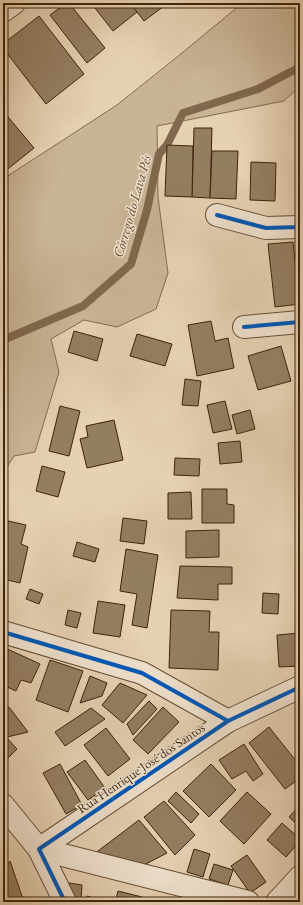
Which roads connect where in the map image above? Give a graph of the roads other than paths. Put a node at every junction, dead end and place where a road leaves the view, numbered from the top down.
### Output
1 (14, 3) edge
2 (3, 12) edge
3 (217, 214) dead end
4 (300, 227) edge
5 (300, 322) edge
6 (244, 327) dead end
7 (3, 632) edge
8 (300, 687) edge
9 (228, 721) junction
10 (3, 805) edge
11 (39, 849) junction
12 (300, 877) edge
13 (65, 902) edge
14 (248, 902) edge
15 (277, 902) edge

1 - 2 street
3 - 4 street
5 - 6 street
7 - 9 street
8 - 9 street, Rua Henrique José dos Santos
9 - 11 street, Rua Henrique José dos Santos
10 - 11 street
11 - 13 street
11 - 14 street
12 - 15 street

